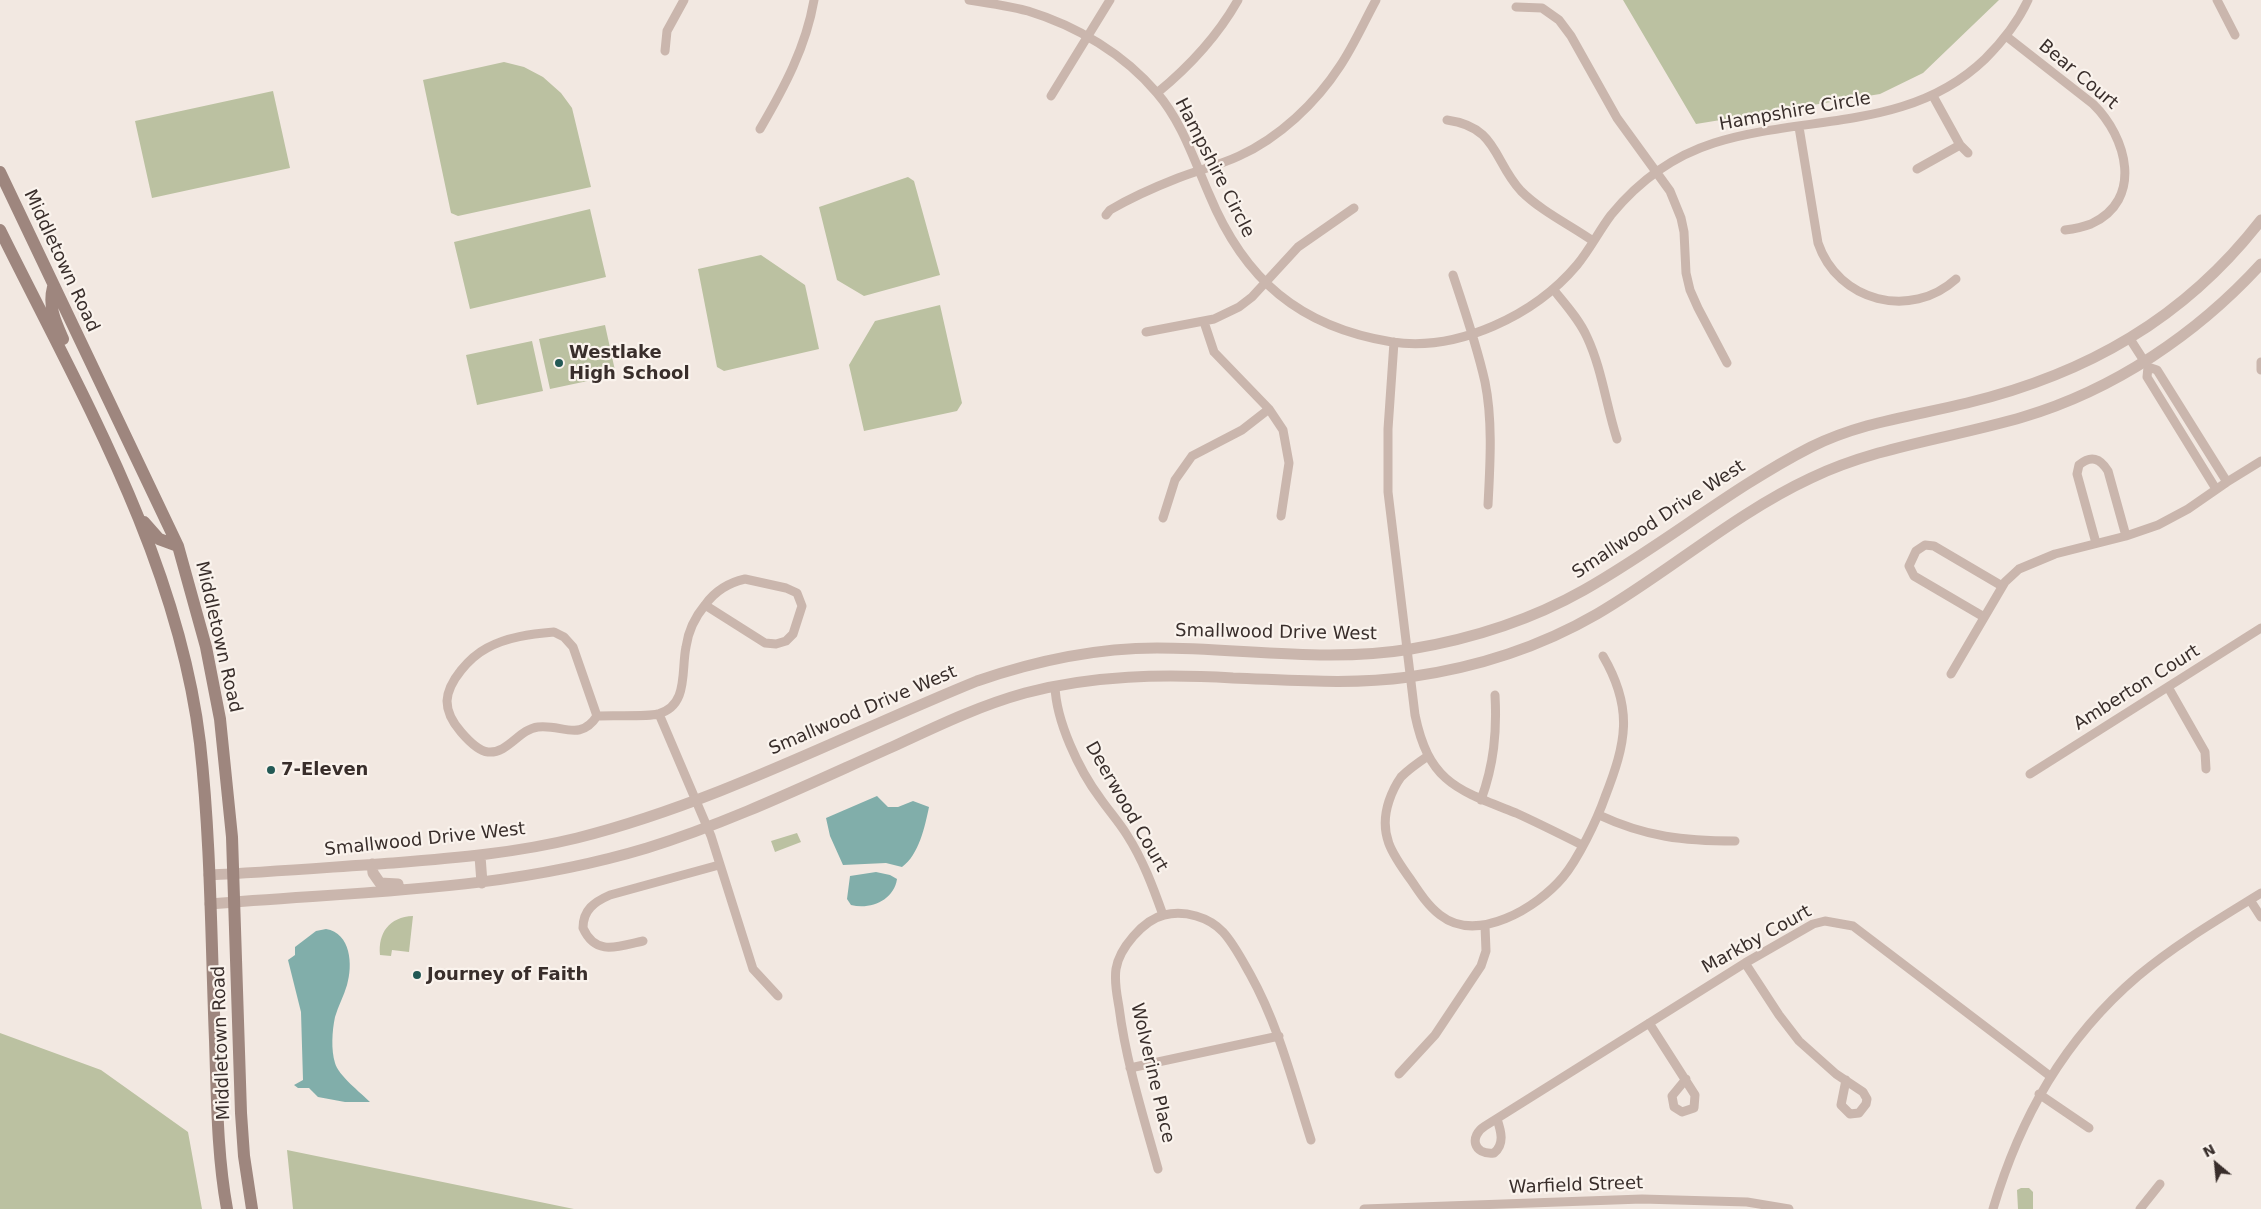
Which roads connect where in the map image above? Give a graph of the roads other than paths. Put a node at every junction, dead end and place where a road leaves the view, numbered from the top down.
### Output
1 (684, 0) edge
2 (814, 0) edge
3 (969, 0) edge
4 (1110, 0) edge
5 (1238, 0) edge
6 (1376, 0) edge
7 (2028, 0) edge
8 (2217, 0) edge
9 (1516, 7) dead end
10 (2235, 35) dead end
11 (2006, 36) junction
12 (1088, 37) junction
13 (665, 51) dead end
14 (1157, 93) junction
15 (1052, 96) dead end
16 (1933, 96) junction
17 (1447, 120) dead end
18 (1799, 126) junction
19 (760, 128) dead end
20 (1960, 145) junction
21 (1968, 153) dead end
22 (1917, 169) dead end
23 (1199, 171) junction
24 (1657, 171) junction
25 (0, 172) edge
26 (1354, 208) dead end
27 (1106, 215) dead end
28 (2261, 220) edge
29 (0, 230) edge
30 (2065, 230) dead end
31 (1593, 241) junction
32 (2261, 264) edge
33 (1453, 275) dead end
34 (1956, 279) dead end
35 (1265, 283) junction
36 (54, 286) junction
37 (1553, 289) junction
38 (1204, 322) junction
39 (1146, 332) dead end
40 (1472, 334) junction
41 (2130, 339) junction
42 (1394, 342) junction
43 (62, 356) junction
44 (1727, 362) dead end
45 (2261, 362) edge
46 (2146, 364) junction
47 (2261, 370) edge
48 (1269, 409) junction
49 (1617, 439) dead end
50 (2261, 462) edge
51 (2227, 482) junction
52 (2216, 489) junction
53 (1488, 505) dead end
54 (138, 516) junction
55 (1281, 516) dead end
56 (1163, 518) dead end
57 (2126, 536) junction
58 (2096, 543) junction
59 (178, 546) junction
60 (2002, 586) junction
61 (704, 605) junction
62 (1984, 617) junction
63 (2261, 628) edge
64 (1407, 650) junction
65 (1603, 656) dead end
66 (1951, 674) dead end
67 (1410, 677) junction
68 (1055, 686) junction
69 (2168, 687) junction
70 (1495, 695) dead end
71 (659, 714) junction
72 (596, 716) junction
73 (1428, 756) junction
74 (2206, 769) dead end
75 (2030, 774) dead end
76 (1481, 800) junction
77 (696, 801) junction
78 (1598, 816) junction
79 (707, 826) junction
80 (1736, 841) dead end
81 (1582, 845) junction
82 (480, 856) junction
83 (372, 864) junction
84 (719, 865) junction
85 (233, 874) junction
86 (209, 875) junction
87 (482, 884) junction
88 (2261, 893) edge
89 (2250, 900) junction
90 (234, 902) junction
91 (210, 904) junction
92 (1163, 915) junction
93 (2261, 918) edge
94 (1485, 926) junction
95 (643, 941) dead end
96 (1745, 963) junction
97 (778, 996) dead end
98 (1649, 1023) junction
99 (1279, 1036) junction
100 (1130, 1068) junction
101 (1400, 1074) dead end
102 (2050, 1076) junction
103 (1686, 1079) dead end
104 (1846, 1080) dead end
105 (2039, 1094) junction
106 (1497, 1119) dead end
107 (2089, 1128) dead end
108 (1311, 1140) dead end
109 (1158, 1169) dead end
110 (2160, 1184) dead end
111 (228, 1209) edge
112 (252, 1209) edge
113 (1364, 1209) edge
114 (1789, 1209) edge
115 (1993, 1209) edge
116 (2140, 1209) edge

1 - 13 street
2 - 19 street
3 - 12 street, Hampshire Circle
4 - 12 street
5 - 14 street
6 - 23 street
7 - 11 street, Hampshire Circle
8 - 10 street
9 - 24 street
11 - 16 street, Hampshire Circle
11 - 30 street, Bear Court
12 - 14 street, Hampshire Circle
12 - 15 street
14 - 23 street, Hampshire Circle
16 - 18 street, Hampshire Circle
16 - 20 street
17 - 31 street
18 - 24 street, Hampshire Circle
18 - 34 street
20 - 21 street
20 - 22 street
23 - 27 street
23 - 35 street, Hampshire Circle
24 - 31 street, Hampshire Circle
24 - 44 street
25 - 36 main road, Middletown Road
26 - 35 street
28 - 41 street, Smallwood Drive West
29 - 43 main road, Middletown Road
31 - 37 street, Hampshire Circle
32 - 46 street
33 - 40 street
35 - 38 street
35 - 42 street, Hampshire Circle
36 - 43 main road
36 - 59 main road, Middletown Road
37 - 40 street, Hampshire Circle
37 - 49 street
38 - 39 street
38 - 48 street
40 - 42 street, Hampshire Circle
40 - 53 street
41 - 46 street
41 - 64 street, Smallwood Drive West
42 - 64 street
43 - 54 main road, Middletown Road
45 - 47 street
46 - 51 street
46 - 52 street
46 - 67 street
48 - 55 street
48 - 56 street
50 - 51 street
51 - 52 street
52 - 57 street
54 - 59 main road
54 - 86 main road, Middletown Road
57 - 58 street
57 - 58 street
58 - 60 street
59 - 85 main road, Middletown Road
60 - 62 street
60 - 62 street
61 - 61 street
61 - 71 street
62 - 66 street
63 - 69 street, Amberton Court
64 - 67 street
64 - 77 street, Smallwood Drive West
65 - 78 street
67 - 68 street
67 - 73 street
68 - 79 street
68 - 92 street, Deerwood Court
69 - 74 street
69 - 75 street, Amberton Court
70 - 76 street
71 - 72 street
71 - 77 street
72 - 72 street
73 - 76 street
73 - 94 street
76 - 81 street
77 - 79 street
77 - 82 street, Smallwood Drive West
78 - 80 street
78 - 81 street
79 - 84 street
79 - 87 street
81 - 94 street
82 - 83 street, Smallwood Drive West
82 - 87 street
83 - 85 street, Smallwood Drive West
83 - 87 street
84 - 95 street
84 - 97 street
85 - 86 street, Smallwood Drive West
85 - 90 main road, Middletown Road
86 - 91 main road, Middletown Road
87 - 90 street
88 - 89 street
89 - 93 street
89 - 102 street
90 - 91 street
90 - 112 main road, Middletown Road
91 - 111 main road, Middletown Road
92 - 99 street
92 - 100 street, Wolverine Place
94 - 101 street
96 - 98 street, Markby Court
96 - 102 street, Markby Court
96 - 104 street
98 - 103 street
98 - 106 street, Markby Court
99 - 100 street
99 - 108 street
100 - 109 street, Wolverine Place
102 - 105 street
105 - 107 street
105 - 115 street
110 - 116 street
113 - 114 street, Warfield Street

